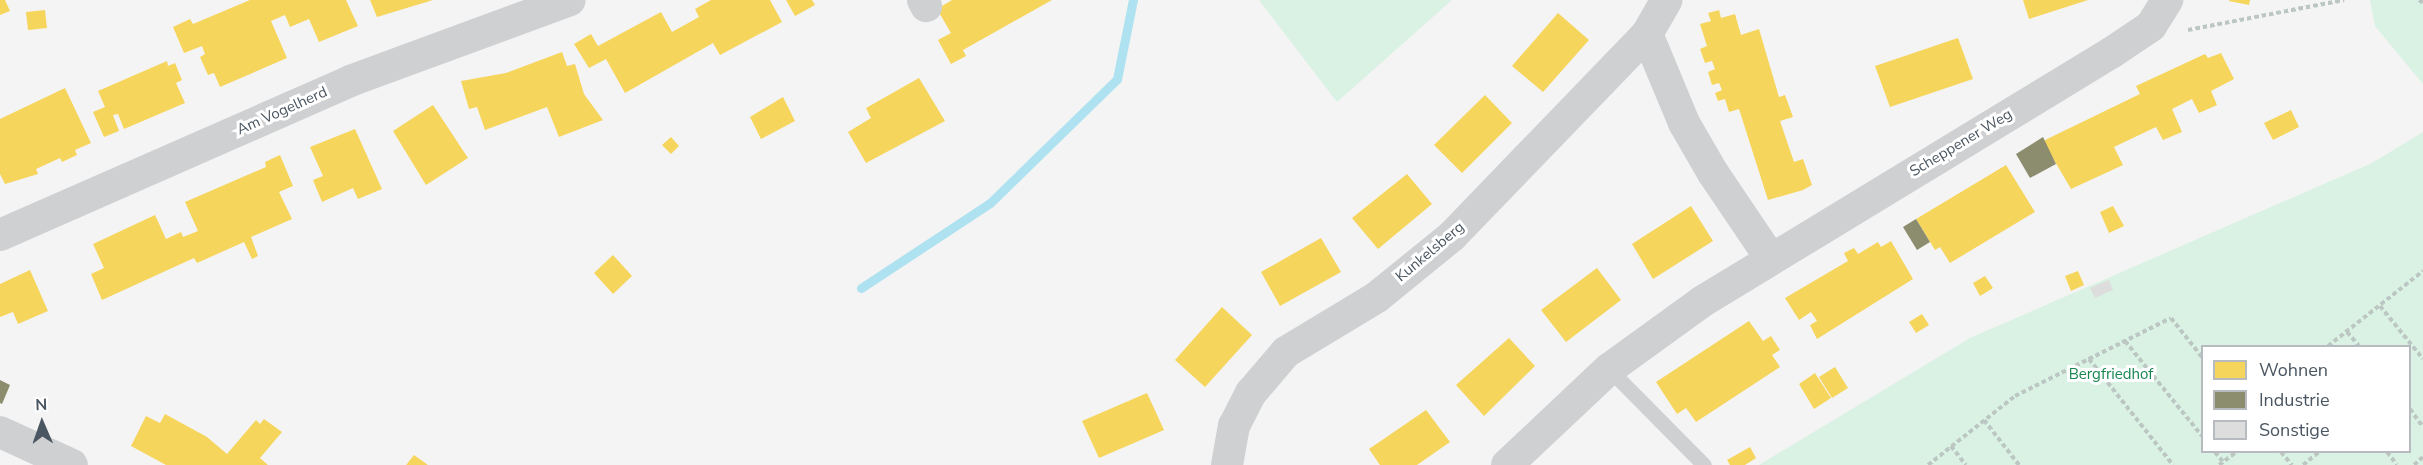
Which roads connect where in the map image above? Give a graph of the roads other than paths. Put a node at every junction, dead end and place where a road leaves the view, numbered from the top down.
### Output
1 (570, 0) edge
2 (1667, 0) edge
3 (2159, 13) edge
4 (1647, 34) junction
5 (0, 235) edge
6 (1772, 259) junction
7 (1609, 369) junction
8 (0, 432) edge
9 (72, 465) edge
10 (1227, 465) edge
11 (1507, 465) edge
12 (1704, 465) edge

1 - 5 street, Am Vogelherd
2 - 4 street, Kunkelsberg
3 - 6 street, Scheppener Weg
4 - 6 street
4 - 10 street, Kunkelsberg
6 - 7 street, Scheppener Weg
7 - 11 street, Scheppener Weg
7 - 12 lane
8 - 9 street

